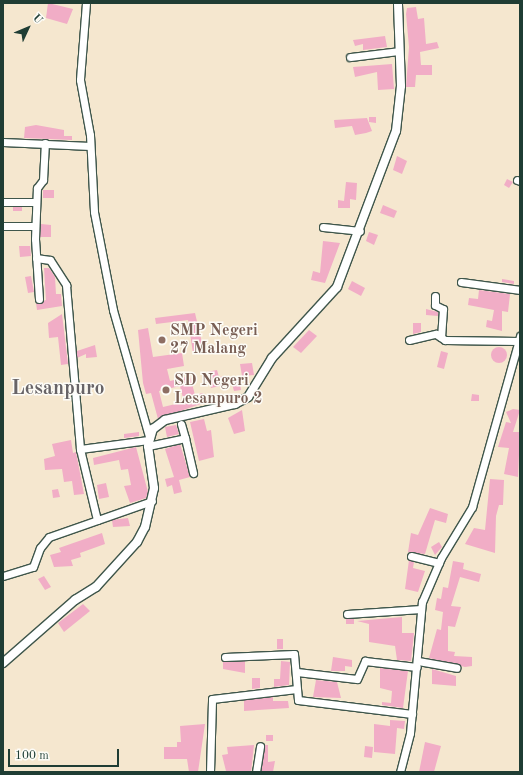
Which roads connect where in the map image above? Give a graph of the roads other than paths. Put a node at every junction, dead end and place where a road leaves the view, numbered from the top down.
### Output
1 (86, 3) edge
2 (398, 3) edge
3 (399, 51) junction
4 (350, 56) dead end
5 (4, 142) edge
6 (45, 143) junction
7 (90, 146) junction
8 (3, 202) edge
9 (36, 202) junction
10 (3, 226) edge
11 (35, 226) junction
12 (323, 227) dead end
13 (360, 231) junction
14 (36, 258) junction
15 (461, 282) dead end
16 (520, 290) edge
17 (436, 296) dead end
18 (38, 299) dead end
19 (440, 336) junction
20 (519, 338) edge
21 (409, 340) dead end
22 (181, 424) dead end
23 (185, 438) junction
24 (148, 440) junction
25 (80, 449) junction
26 (192, 472) dead end
27 (152, 501) junction
28 (97, 520) junction
29 (411, 556) dead end
30 (439, 563) junction
31 (3, 576) edge
32 (421, 609) junction
33 (347, 614) dead end
34 (225, 657) dead end
35 (3, 663) edge
36 (417, 664) junction
37 (456, 668) dead end
38 (297, 672) junction
39 (296, 689) junction
40 (412, 714) junction
41 (260, 746) dead end
42 (210, 772) edge
43 (256, 772) edge
44 (400, 772) edge

1 - 7 street
2 - 3 street
3 - 4 street
3 - 13 street
5 - 6 street
6 - 7 street
6 - 9 street
7 - 24 street
8 - 9 street
9 - 11 street
10 - 11 street
11 - 14 street
12 - 13 street
13 - 24 street
14 - 18 street
14 - 25 street
15 - 16 street
17 - 19 street
19 - 20 street
19 - 21 street
20 - 30 street
22 - 23 street
23 - 24 street
23 - 26 street
24 - 25 street
24 - 27 street
25 - 28 street
27 - 28 street
27 - 35 street
28 - 31 street
29 - 30 street
30 - 32 street
32 - 33 street
32 - 36 street
34 - 38 street
36 - 37 street
36 - 38 street
36 - 40 street
38 - 39 street
39 - 40 street
39 - 42 street
40 - 44 street
41 - 43 street

